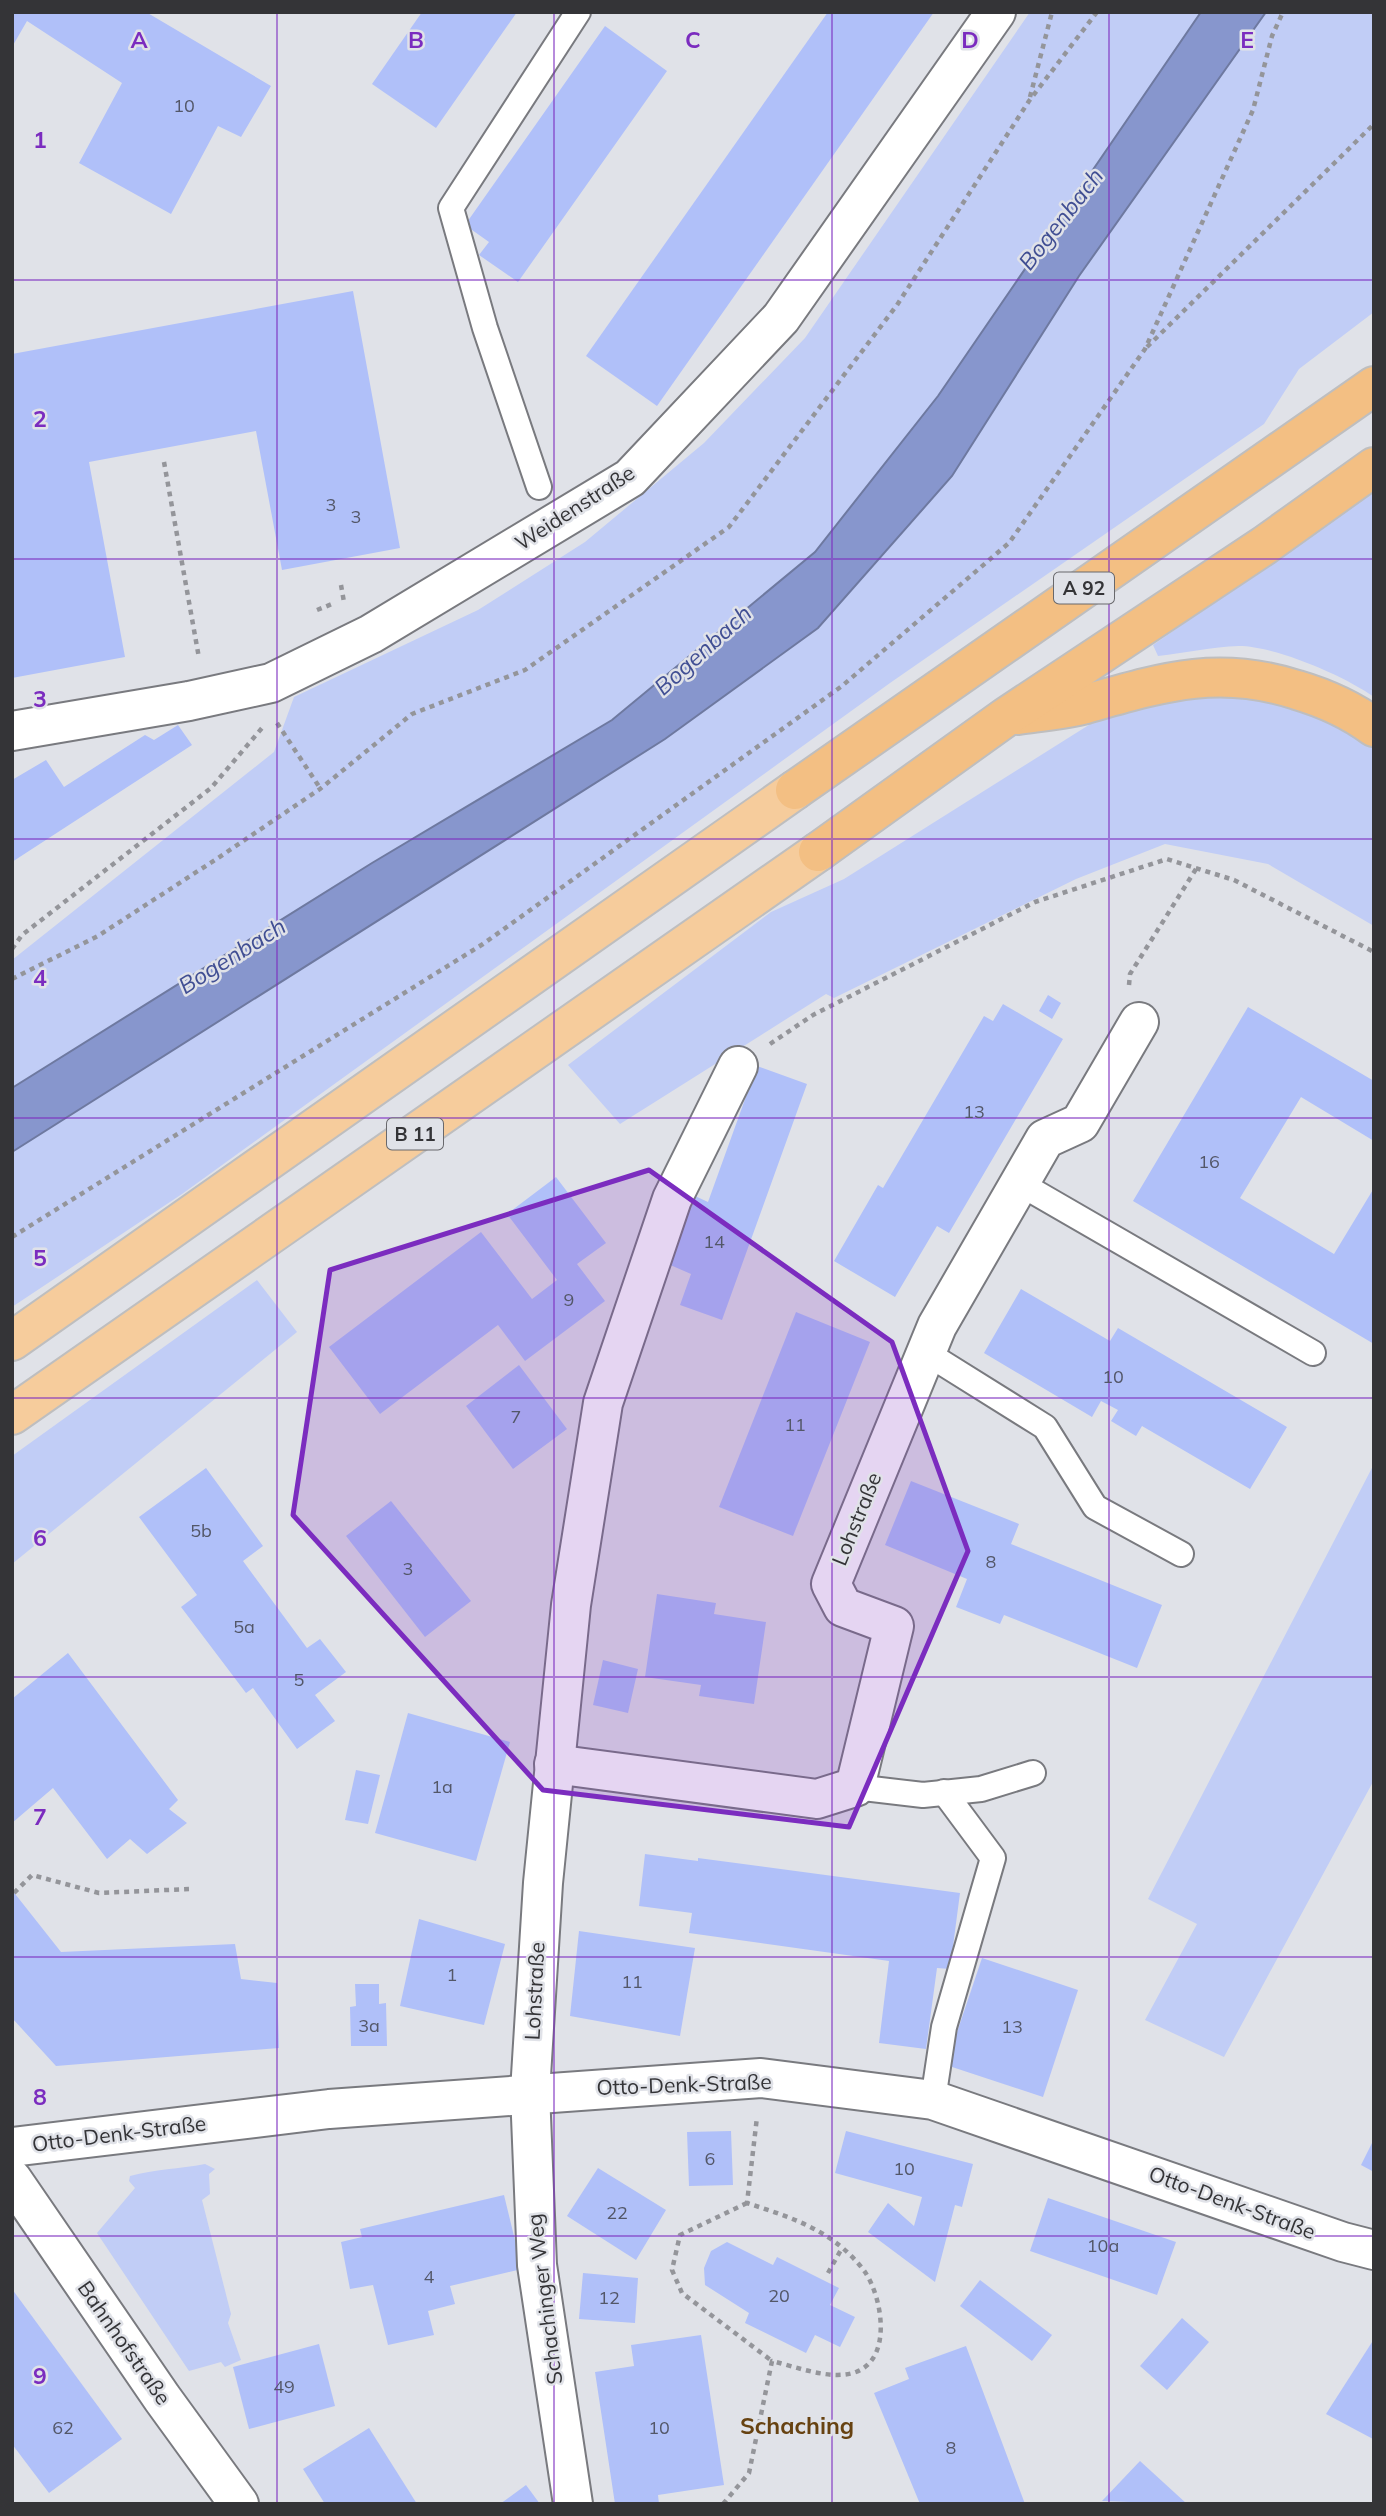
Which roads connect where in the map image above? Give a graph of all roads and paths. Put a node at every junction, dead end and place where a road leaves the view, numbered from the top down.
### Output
1 (579, 12) edge
2 (996, 12) edge
3 (1052, 12) edge
4 (1097, 12) edge
5 (1283, 12) edge
6 (1029, 101) junction
7 (1374, 124) edge
8 (1145, 349) junction
9 (1374, 386) edge
10 (164, 461) dead end
11 (1374, 467) edge
12 (539, 487) dead end
13 (206, 696) junction
14 (272, 699) junction
15 (1006, 717) junction
16 (1374, 727) edge
17 (12, 731) edge
18 (320, 789) junction
19 (1196, 869) junction
20 (12, 948) edge
21 (1374, 952) edge
22 (12, 979) edge
23 (1139, 1022) joint
24 (738, 1066) joint
25 (1019, 1183) junction
26 (12, 1237) edge
27 (12, 1341) edge
28 (925, 1352) junction
29 (1313, 1353) dead end
30 (12, 1415) edge
31 (1181, 1554) dead end
32 (554, 1764) junction
33 (1033, 1773) dead end
34 (855, 1787) junction
35 (944, 1792) junction
36 (189, 1889) dead end
37 (15, 1893) dead end
38 (761, 2078) junction
39 (530, 2092) junction
40 (933, 2100) junction
41 (12, 2147) edge
42 (12, 2179) edge
43 (747, 2203) junction
44 (842, 2248) junction
45 (1374, 2250) edge
46 (828, 2273) dead end
47 (772, 2361) junction
48 (239, 2504) edge
49 (573, 2504) edge
50 (723, 2504) edge

1 - 12 lane
2 - 14 street, Weidenstraße
3 - 6 path
4 - 6 path
5 - 8 path
6 - 18 path
7 - 8 path
8 - 26 path
9 - 27 highway, A 92
10 - 13 path
11 - 15 highway
13 - 14 street, Weidenstraße
13 - 17 street, Weidenstraße
14 - 18 path
14 - 20 path
15 - 16 highway
15 - 30 highway, B 11
18 - 22 path
19 - 21 path
19 - 23 path
19 - 24 path
23 - 25 street, Lohstraße
24 - 32 street, Lohstraße
25 - 28 street, Lohstraße
25 - 29 lane
28 - 31 lane
28 - 34 street, Lohstraße
32 - 34 street
32 - 39 street, Lohstraße
33 - 35 lane
34 - 35 lane
35 - 40 lane
36 - 37 path
38 - 39 street, Otto-Denk-Straße
38 - 40 street, Otto-Denk-Straße
38 - 43 path
39 - 41 street, Otto-Denk-Straße
39 - 49 street, Schachinger Weg
40 - 45 street, Otto-Denk-Straße
42 - 48 street, Bahnhofstraße
43 - 44 path
43 - 47 path
44 - 46 path
44 - 47 path
47 - 50 path

